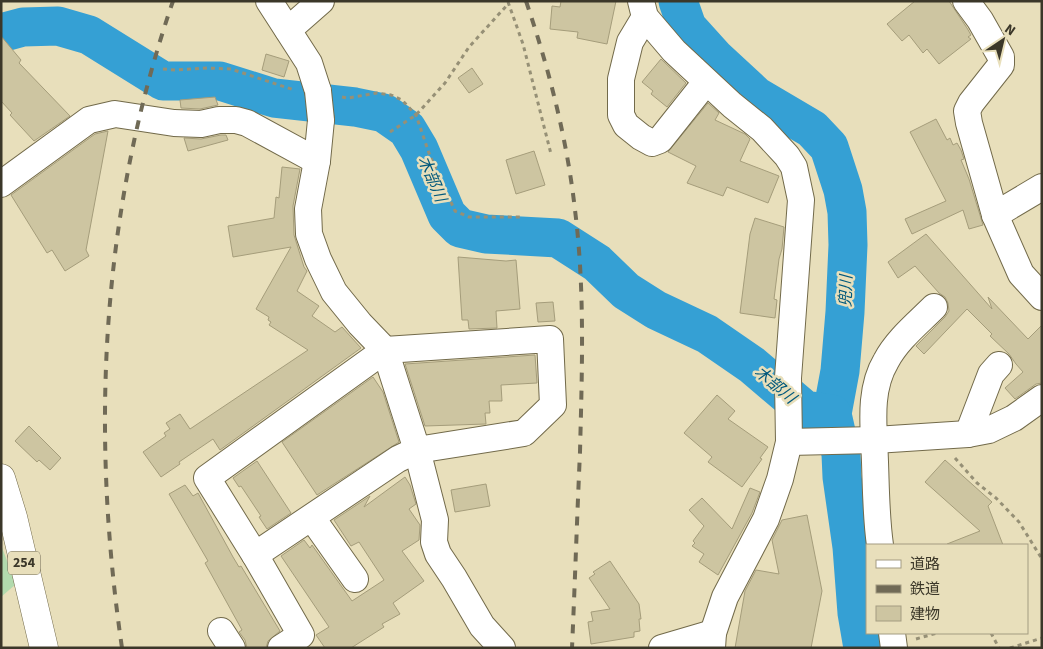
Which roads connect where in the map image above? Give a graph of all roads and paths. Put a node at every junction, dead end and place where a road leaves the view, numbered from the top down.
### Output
1 (268, 1) edge
2 (321, 1) edge
3 (966, 1) edge
4 (509, 2) edge
5 (643, 9) edge
6 (288, 30) junction
7 (163, 69) dead end
8 (706, 82) junction
9 (318, 93) junction
10 (416, 115) junction
11 (390, 132) dead end
12 (551, 154) dead end
13 (317, 161) junction
14 (1, 184) edge
15 (1042, 187) edge
16 (995, 215) junction
17 (522, 217) dead end
18 (1042, 297) edge
19 (934, 308) dead end
20 (385, 350) junction
21 (999, 365) dead end
22 (1042, 398) edge
23 (957, 434) junction
24 (869, 440) junction
25 (794, 442) junction
26 (418, 450) junction
27 (1, 478) edge
28 (312, 518) junction
29 (880, 544) edge
30 (254, 555) junction
31 (1042, 559) edge
32 (355, 579) dead end
33 (892, 634) edge
34 (992, 634) edge
35 (1042, 638) edge
36 (713, 640) edge
37 (44, 648) edge
38 (281, 648) edge
39 (502, 648) edge
40 (662, 648) edge
41 (894, 648) edge
42 (999, 648) edge
43 (1010, 648) edge

1 - 6 street
2 - 6 street
3 - 16 street
4 - 10 path
4 - 12 path
5 - 8 street
5 - 8 street
6 - 9 street
7 - 9 path
8 - 25 street
9 - 10 path
9 - 13 street, bridge
10 - 11 path
10 - 17 path
13 - 14 street
13 - 20 street
15 - 16 street
16 - 18 street
19 - 24 street
20 - 26 street
20 - 26 street
20 - 30 street
21 - 23 street
22 - 23 street
23 - 24 street
23 - 31 path
24 - 25 street
24 - 29 street
25 - 36 street
26 - 28 street
26 - 39 street
27 - 37 highway, 254
28 - 30 street
28 - 32 street
30 - 38 street
33 - 41 street
34 - 42 path
35 - 43 path
36 - 40 street

